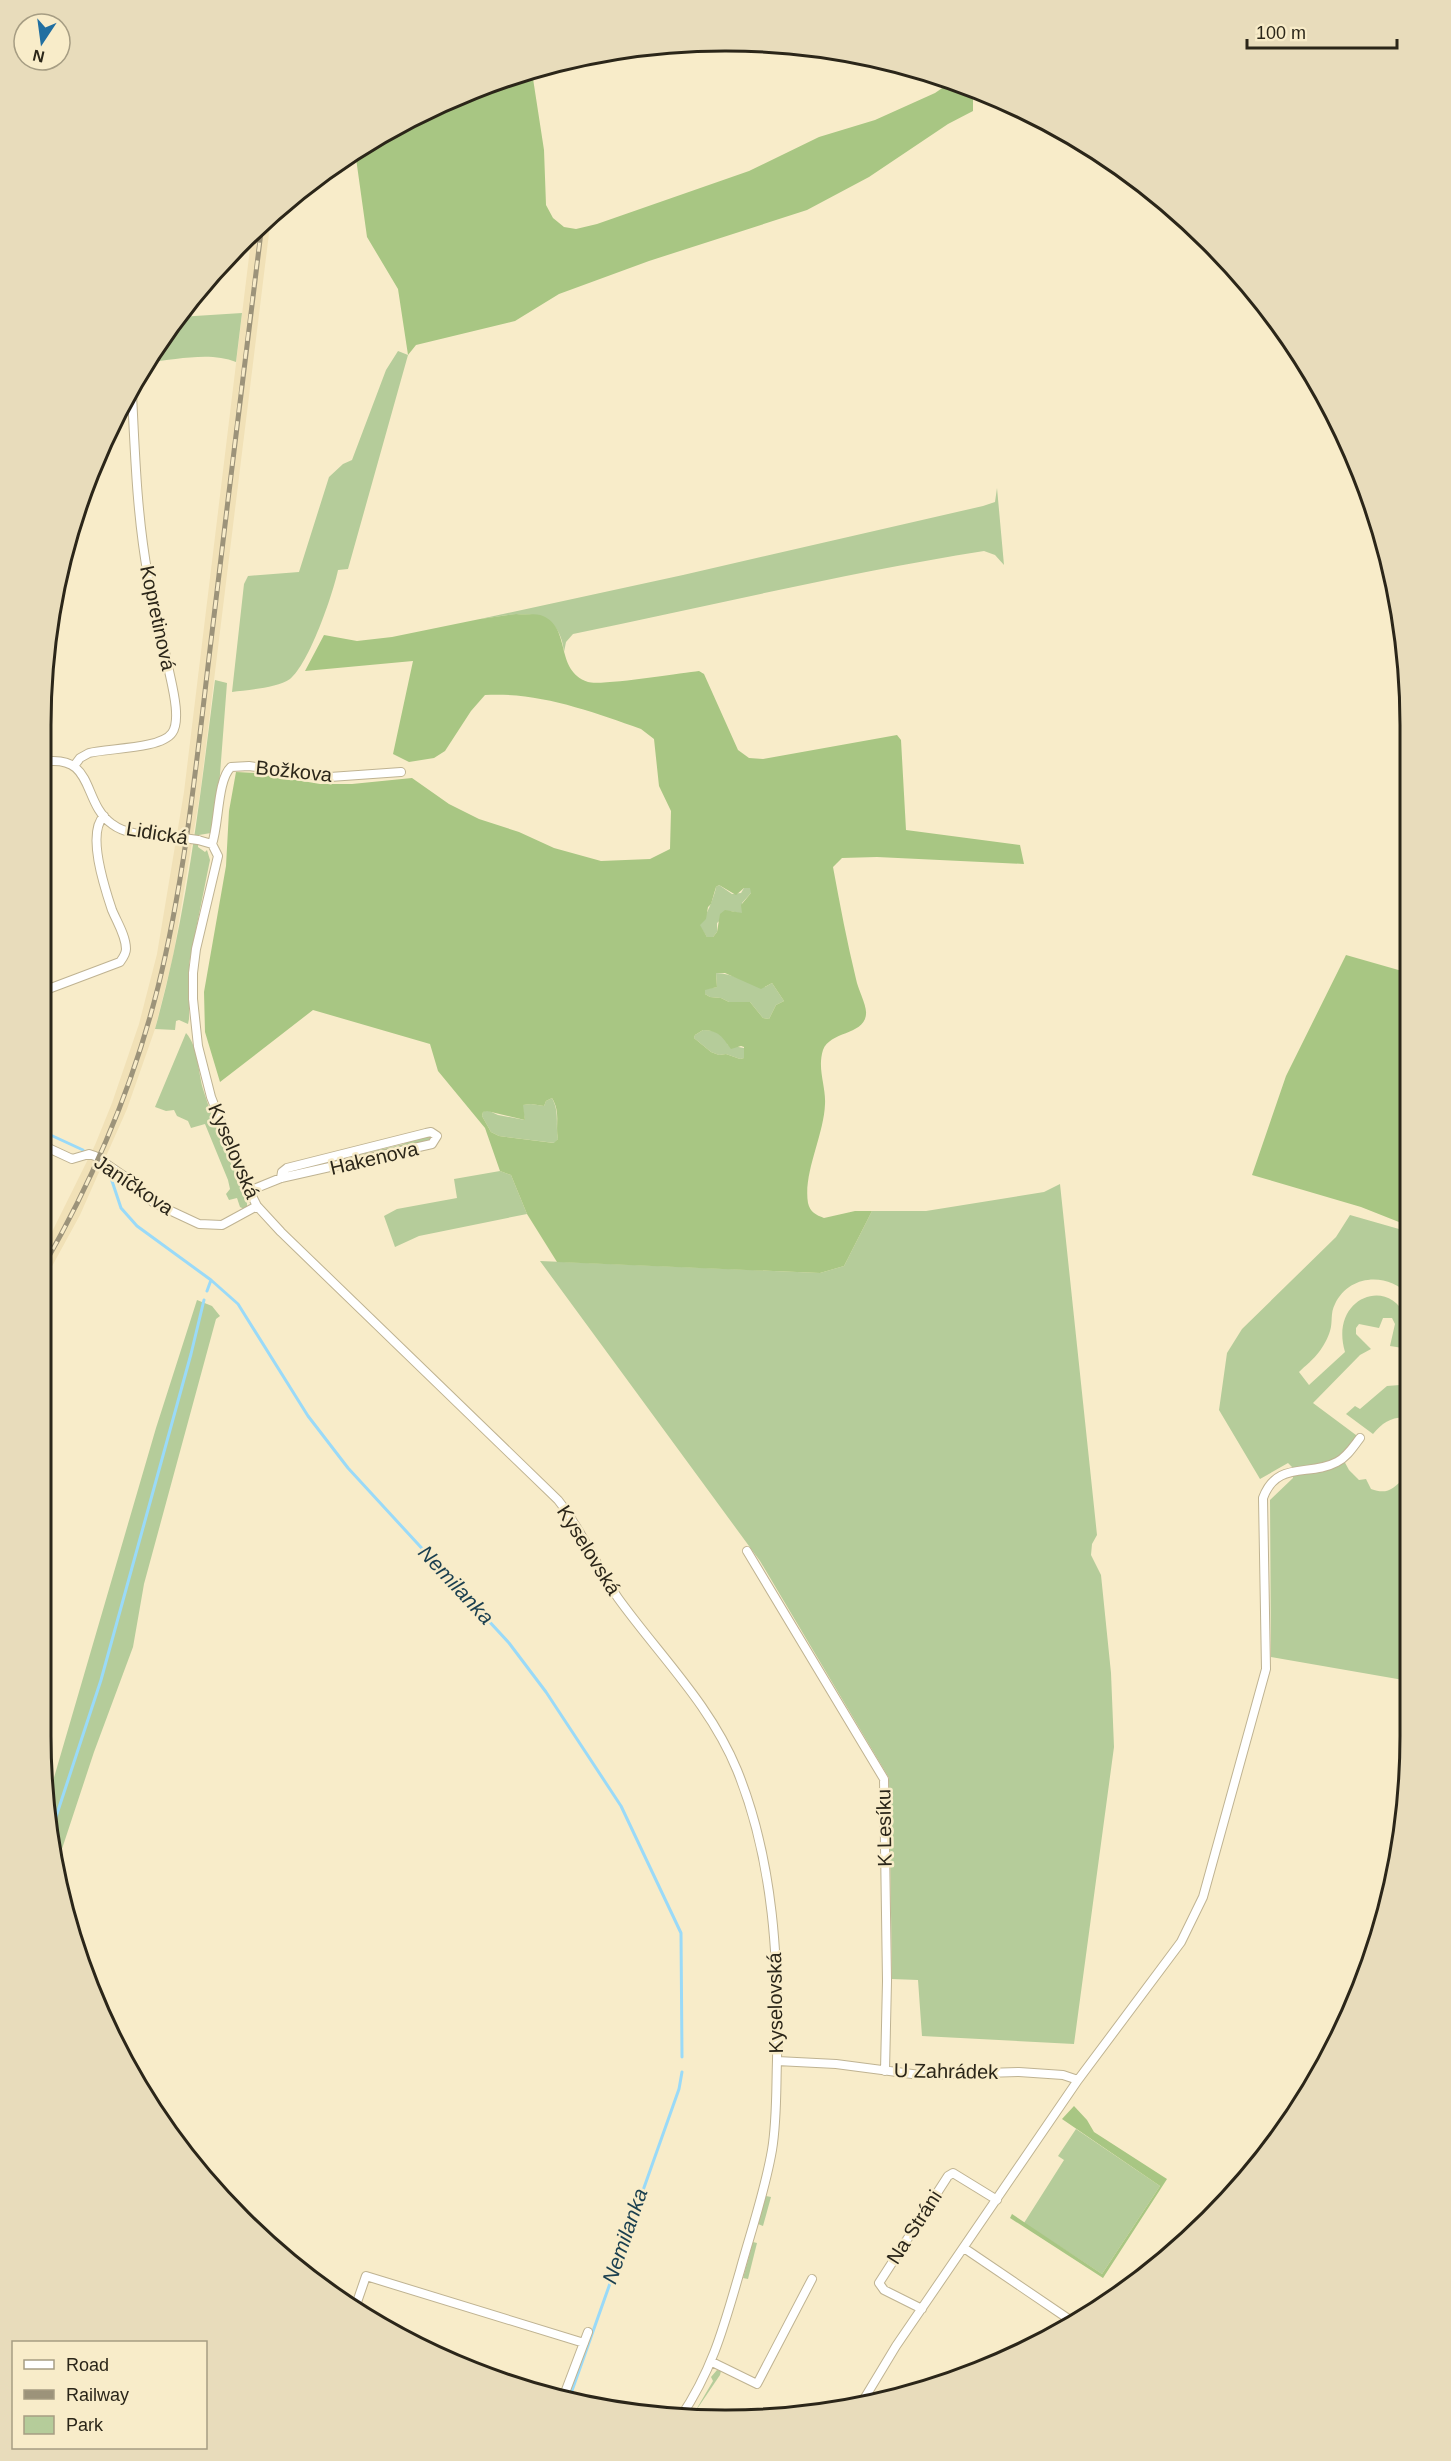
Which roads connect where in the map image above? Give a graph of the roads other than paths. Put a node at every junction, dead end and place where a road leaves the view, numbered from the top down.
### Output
1 (133, 404) edge
2 (51, 762) edge
3 (74, 766) junction
4 (401, 772) dead end
5 (104, 816) junction
6 (212, 844) junction
7 (51, 988) edge
8 (51, 1149) edge
9 (281, 1178) junction
10 (249, 1191) junction
11 (257, 1206) junction
12 (1360, 1438) dead end
13 (747, 1551) dead end
14 (777, 2061) junction
15 (885, 2070) junction
16 (1078, 2080) junction
17 (997, 2200) junction
18 (964, 2248) junction
19 (812, 2279) dead end
20 (358, 2300) edge
21 (922, 2309) junction
22 (1067, 2318) edge
23 (588, 2332) dead end
24 (584, 2343) junction
25 (712, 2362) junction
26 (566, 2390) edge
27 (866, 2395) edge
28 (685, 2409) edge

1 - 3 street, Kopretinová
2 - 3 street
3 - 5 street, Lidická
4 - 6 street, Božkova
5 - 6 street, Lidická, bridge
5 - 7 street
6 - 10 street, Kyselovská
8 - 11 street, Janíčkova
9 - 9 street, Hakenova
9 - 10 street
10 - 11 street, Kyselovská
11 - 14 street, Kyselovská
12 - 16 street
13 - 15 street, K Lesíku
14 - 15 street, U Zahrádek
14 - 25 street, Kyselovská
15 - 16 street, U Zahrádek
16 - 17 street
17 - 18 street
17 - 21 street, Na Stráni
18 - 21 street
18 - 22 street
19 - 25 street
20 - 24 street
21 - 27 street
23 - 24 street
24 - 26 street
25 - 28 street, Kyselovská

